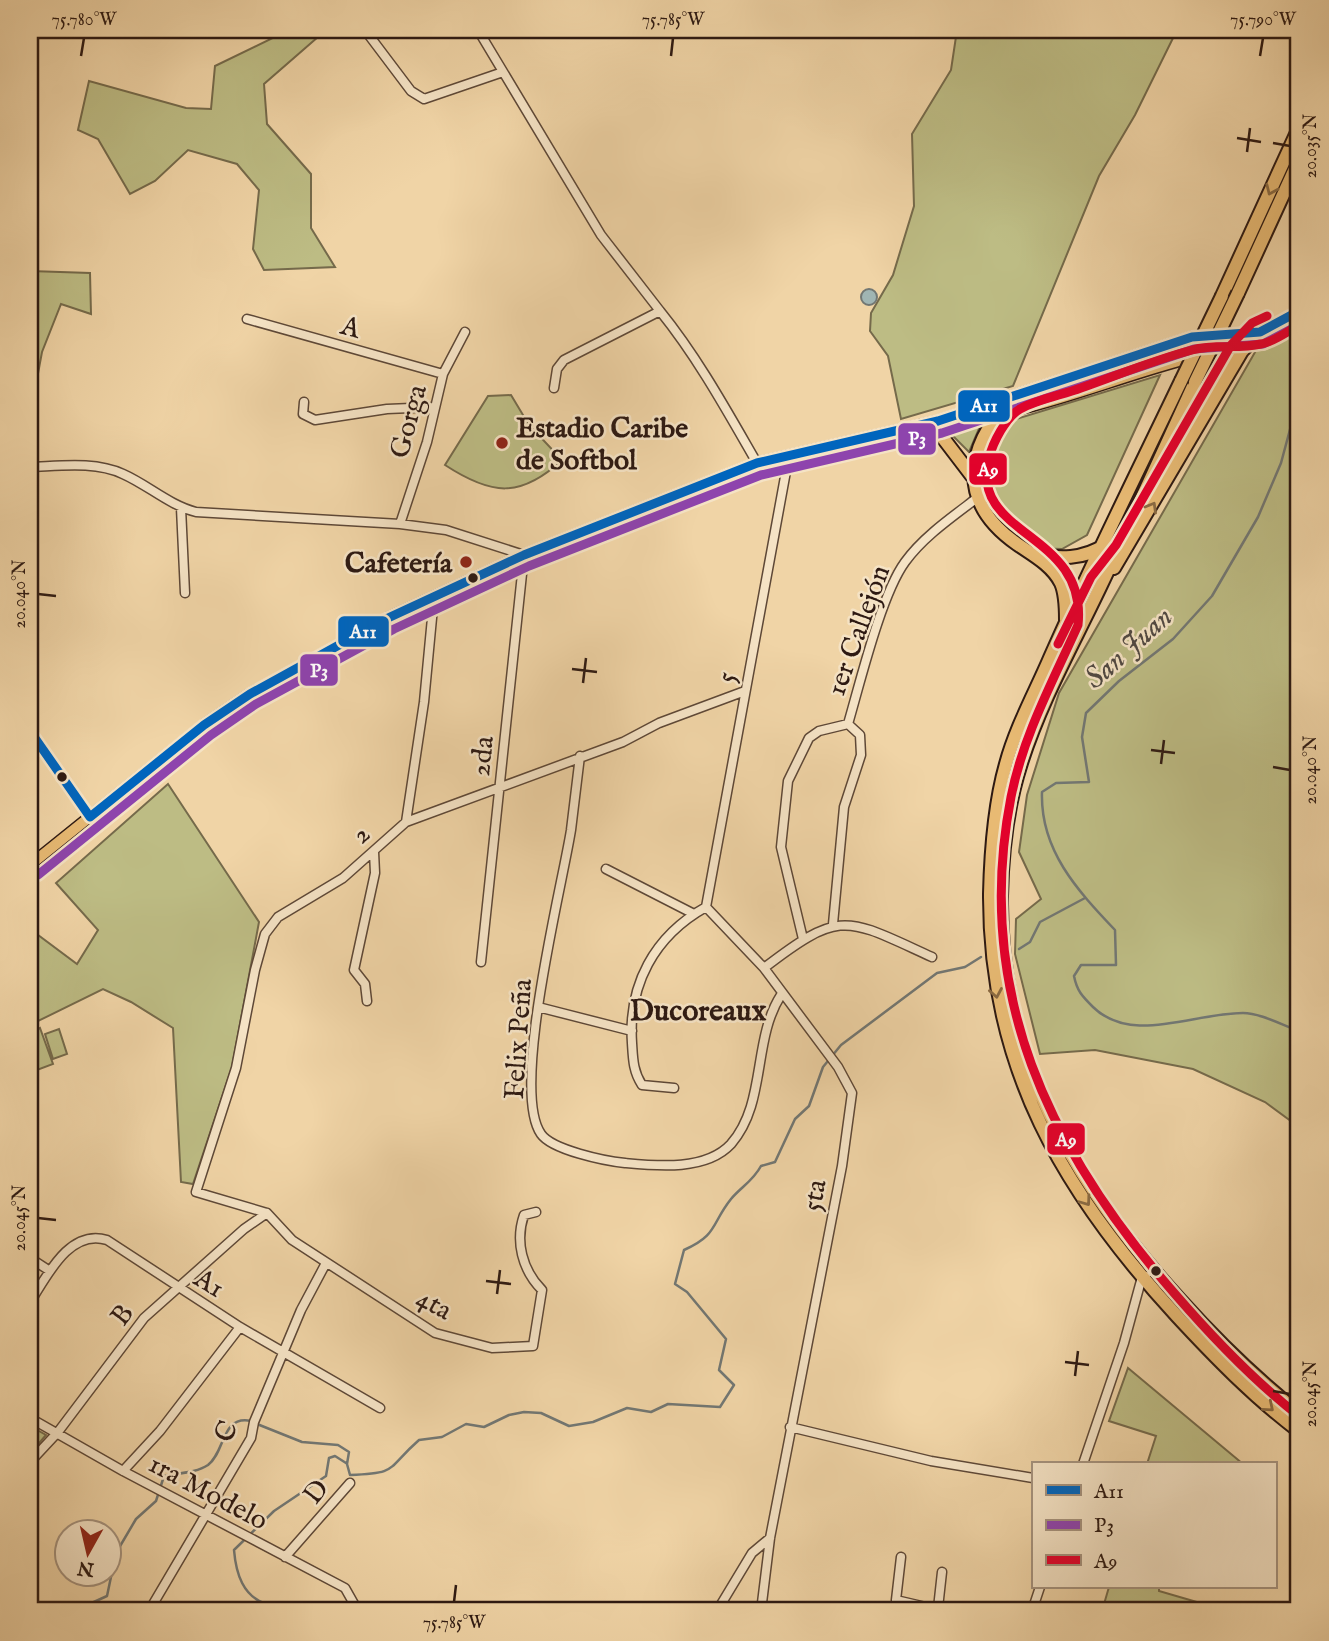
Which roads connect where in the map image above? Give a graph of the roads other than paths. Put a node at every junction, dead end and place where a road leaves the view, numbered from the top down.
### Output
1 (365, 30) edge
2 (478, 30) edge
3 (503, 72) junction
4 (1299, 128) edge
5 (1299, 160) edge
6 (660, 311) junction
7 (1299, 311) edge
8 (247, 319) dead end
9 (465, 332) dead end
10 (1260, 332) junction
11 (443, 374) junction
12 (554, 388) dead end
13 (1011, 399) junction
14 (304, 402) dead end
15 (435, 407) junction
16 (999, 415) junction
17 (938, 421) junction
18 (922, 426) junction
19 (789, 455) junction
20 (757, 463) junction
21 (30, 467) edge
22 (972, 476) junction
23 (977, 498) junction
24 (181, 508) junction
25 (1131, 520) junction
26 (400, 524) junction
27 (1110, 530) junction
28 (1101, 548) junction
29 (1031, 552) junction
30 (524, 555) junction
31 (1082, 555) junction
32 (1101, 584) junction
33 (185, 593) dead end
34 (434, 597) junction
35 (1066, 621) junction
36 (745, 691) junction
37 (849, 724) junction
38 (30, 731) edge
39 (580, 757) junction
40 (501, 787) junction
41 (90, 817) junction
42 (406, 822) junction
43 (374, 852) junction
44 (30, 864) edge
45 (606, 869) dead end
46 (706, 907) junction
47 (694, 914) junction
48 (833, 925) junction
49 (803, 939) junction
50 (932, 957) dead end
51 (481, 962) dead end
52 (764, 968) junction
53 (781, 995) junction
54 (367, 1001) dead end
55 (538, 1007) junction
56 (632, 1031) junction
57 (674, 1088) dead end
58 (536, 1212) dead end
59 (267, 1213) junction
60 (30, 1258) edge
61 (326, 1263) junction
62 (50, 1271) junction
63 (1155, 1273) junction
64 (1142, 1277) junction
65 (177, 1288) junction
66 (34, 1296) dead end
67 (240, 1327) junction
68 (283, 1353) junction
69 (380, 1408) dead end
70 (1299, 1413) edge
71 (30, 1418) edge
72 (790, 1427) junction
73 (1299, 1431) edge
74 (58, 1432) junction
75 (30, 1462) edge
76 (1084, 1462) edge
77 (122, 1471) junction
78 (1032, 1478) edge
79 (350, 1483) dead end
80 (204, 1513) junction
81 (770, 1538) junction
82 (285, 1557) junction
83 (901, 1557) dead end
84 (942, 1572) dead end
85 (1040, 1588) edge
86 (30, 1606) edge
87 (941, 1610) edge
88 (38, 1611) edge
89 (149, 1611) edge
90 (358, 1611) edge
91 (717, 1611) edge
92 (761, 1611) edge
93 (1032, 1611) edge

1 - 3 street
2 - 3 street
3 - 6 street
4 -> 27 highway, bridge
5 - 25 highway, bridge
6 - 12 street
6 - 20 street
7 - 10 main road
8 - 11 street, A
9 - 11 street, Gorga
10 - 13 main road
10 - 16 main road
32 -> 10 highway
11 - 15 street, Gorga
13 - 16 highway
13 - 17 main road
14 - 15 street
15 - 26 street, Gorga
16 - 17 main road
16 - 22 highway
17 - 18 main road
18 - 19 main road
18 - 22 highway
19 - 20 main road
19 - 36 street, 5
20 - 30 main road
21 - 24 street
22 - 23 highway
23 - 29 highway
23 - 37 street, 1er Callejón
24 - 26 street
24 - 33 street
25 - 28 highway
25 - 32 highway
26 - 30 street
27 - 28 highway
27 - 31 highway
28 - 31 highway
28 - 35 highway
29 - 31 highway
29 - 35 highway
30 - 34 main road
30 - 40 street, 2da
32 - 63 highway
34 - 41 main road
34 - 42 street
35 -> 64 highway
36 - 39 street, 2
36 - 46 street, 5
37 - 48 street
37 - 49 street
38 - 41 street
39 - 40 street, 2
39 - 55 street, Felix Peña
40 - 42 street, 2
40 - 51 street, 2da
41 - 44 main road
42 - 43 street, 2
43 - 54 street
43 - 59 street, 2
45 - 47 street
46 - 47 street
46 - 52 street, 5ta
47 - 56 street
48 - 49 street
48 - 50 street
49 - 52 street
52 - 53 street, 5ta
53 - 55 street, Felix Peña
53 - 72 street, 5ta
55 - 56 street
56 - 57 street
58 - 61 street, 4ta
59 - 61 street, 4ta
59 - 65 street, B
60 - 62 street
61 - 68 street, C
62 - 65 street, A1
62 - 66 street, A1
63 - 64 street
63 - 70 highway
64 -> 73 highway
64 - 76 street
65 - 67 street, A1
65 - 74 street, B
67 - 68 street, A1
67 - 77 street
68 - 69 street, A1
68 - 80 street, C
71 - 74 street, 1ra Modelo
72 - 78 street
72 - 81 street, 5ta
74 - 75 street, B
74 - 77 street, 1ra Modelo
77 - 80 street, 1ra Modelo
79 - 82 street, D
80 - 82 street, 1ra Modelo
80 - 89 street, C
81 - 91 street
81 - 92 street, 5ta
82 - 90 street, 1ra Modelo
83 - 87 street
84 - 87 street
85 - 93 street
86 - 88 street

